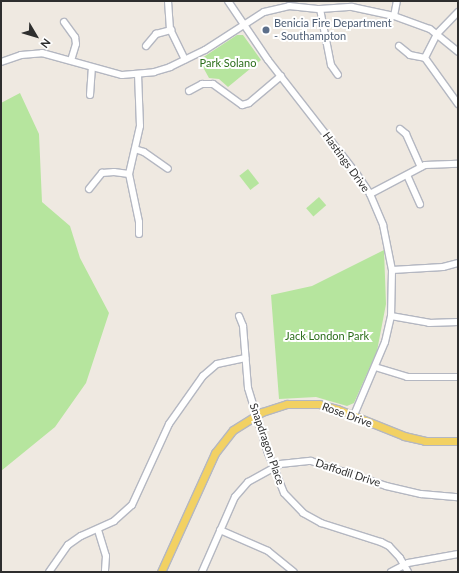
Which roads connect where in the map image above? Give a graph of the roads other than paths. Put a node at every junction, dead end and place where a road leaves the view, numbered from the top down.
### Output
1 (168, 1) edge
2 (228, 1) edge
3 (397, 1) edge
4 (281, 4) edge
5 (341, 4) edge
6 (320, 9) junction
7 (458, 12) edge
8 (394, 16) junction
9 (64, 22) dead end
10 (242, 25) junction
11 (171, 30) junction
12 (437, 34) junction
13 (146, 46) dead end
14 (399, 46) dead end
15 (458, 52) edge
16 (425, 58) junction
17 (71, 60) junction
18 (185, 60) junction
19 (1, 62) edge
20 (92, 68) junction
21 (138, 74) junction
22 (338, 74) dead end
23 (281, 76) junction
24 (189, 90) dead end
25 (90, 95) dead end
26 (458, 104) edge
27 (400, 129) dead end
28 (135, 149) junction
29 (458, 164) edge
30 (421, 167) junction
31 (168, 168) dead end
32 (129, 174) junction
33 (407, 175) junction
34 (89, 189) dead end
35 (370, 194) junction
36 (420, 204) dead end
37 (139, 234) dead end
38 (458, 263) edge
39 (392, 270) junction
40 (239, 316) dead end
41 (391, 316) junction
42 (458, 322) edge
43 (246, 358) junction
44 (375, 366) junction
45 (458, 377) edge
46 (256, 414) junction
47 (354, 415) junction
48 (458, 441) edge
49 (273, 466) junction
50 (458, 497) edge
51 (98, 530) junction
52 (220, 530) junction
53 (458, 554) edge
54 (404, 565) junction
55 (49, 572) edge
56 (105, 572) edge
57 (161, 572) edge
58 (202, 572) edge
59 (294, 572) edge
60 (390, 572) edge
61 (408, 572) edge

1 - 11 street
2 - 10 street, Hastings Drive
3 - 8 street
4 - 6 street
4 - 10 street
5 - 6 street
5 - 8 street
6 - 22 street
7 - 12 street
8 - 12 street
9 - 17 street
10 - 18 street
10 - 23 street, Hastings Drive
11 - 13 street
11 - 18 street
12 - 15 street
12 - 16 street
14 - 16 street
16 - 26 street
17 - 19 street
17 - 20 street
18 - 21 street
20 - 21 street
20 - 25 street
21 - 28 street
23 - 24 street
23 - 35 street, Hastings Drive
27 - 30 street
28 - 31 street
28 - 32 street
29 - 30 street
30 - 33 street
32 - 34 street
32 - 37 street
33 - 35 street
33 - 36 street
35 - 39 street, Hastings Drive
38 - 39 street
39 - 41 street, Hastings Drive
40 - 43 street, Snapdragon Place
41 - 42 street
41 - 44 street, Hastings Drive
43 - 46 street, Snapdragon Place
43 - 51 street
44 - 45 street
44 - 47 street, Hastings Drive
46 - 47 main road, Rose Drive
46 - 49 street, Snapdragon Place
46 - 57 main road, Rose Drive
47 - 48 main road, Rose Drive
49 - 50 street, Daffodil Drive
49 - 52 street, Daffodil Drive
49 - 54 street, Snapdragon Place
51 - 55 street
51 - 56 street
52 - 58 street, Daffodil Drive
52 - 59 street
53 - 54 street
54 - 60 street
54 - 61 street, Snapdragon Place

